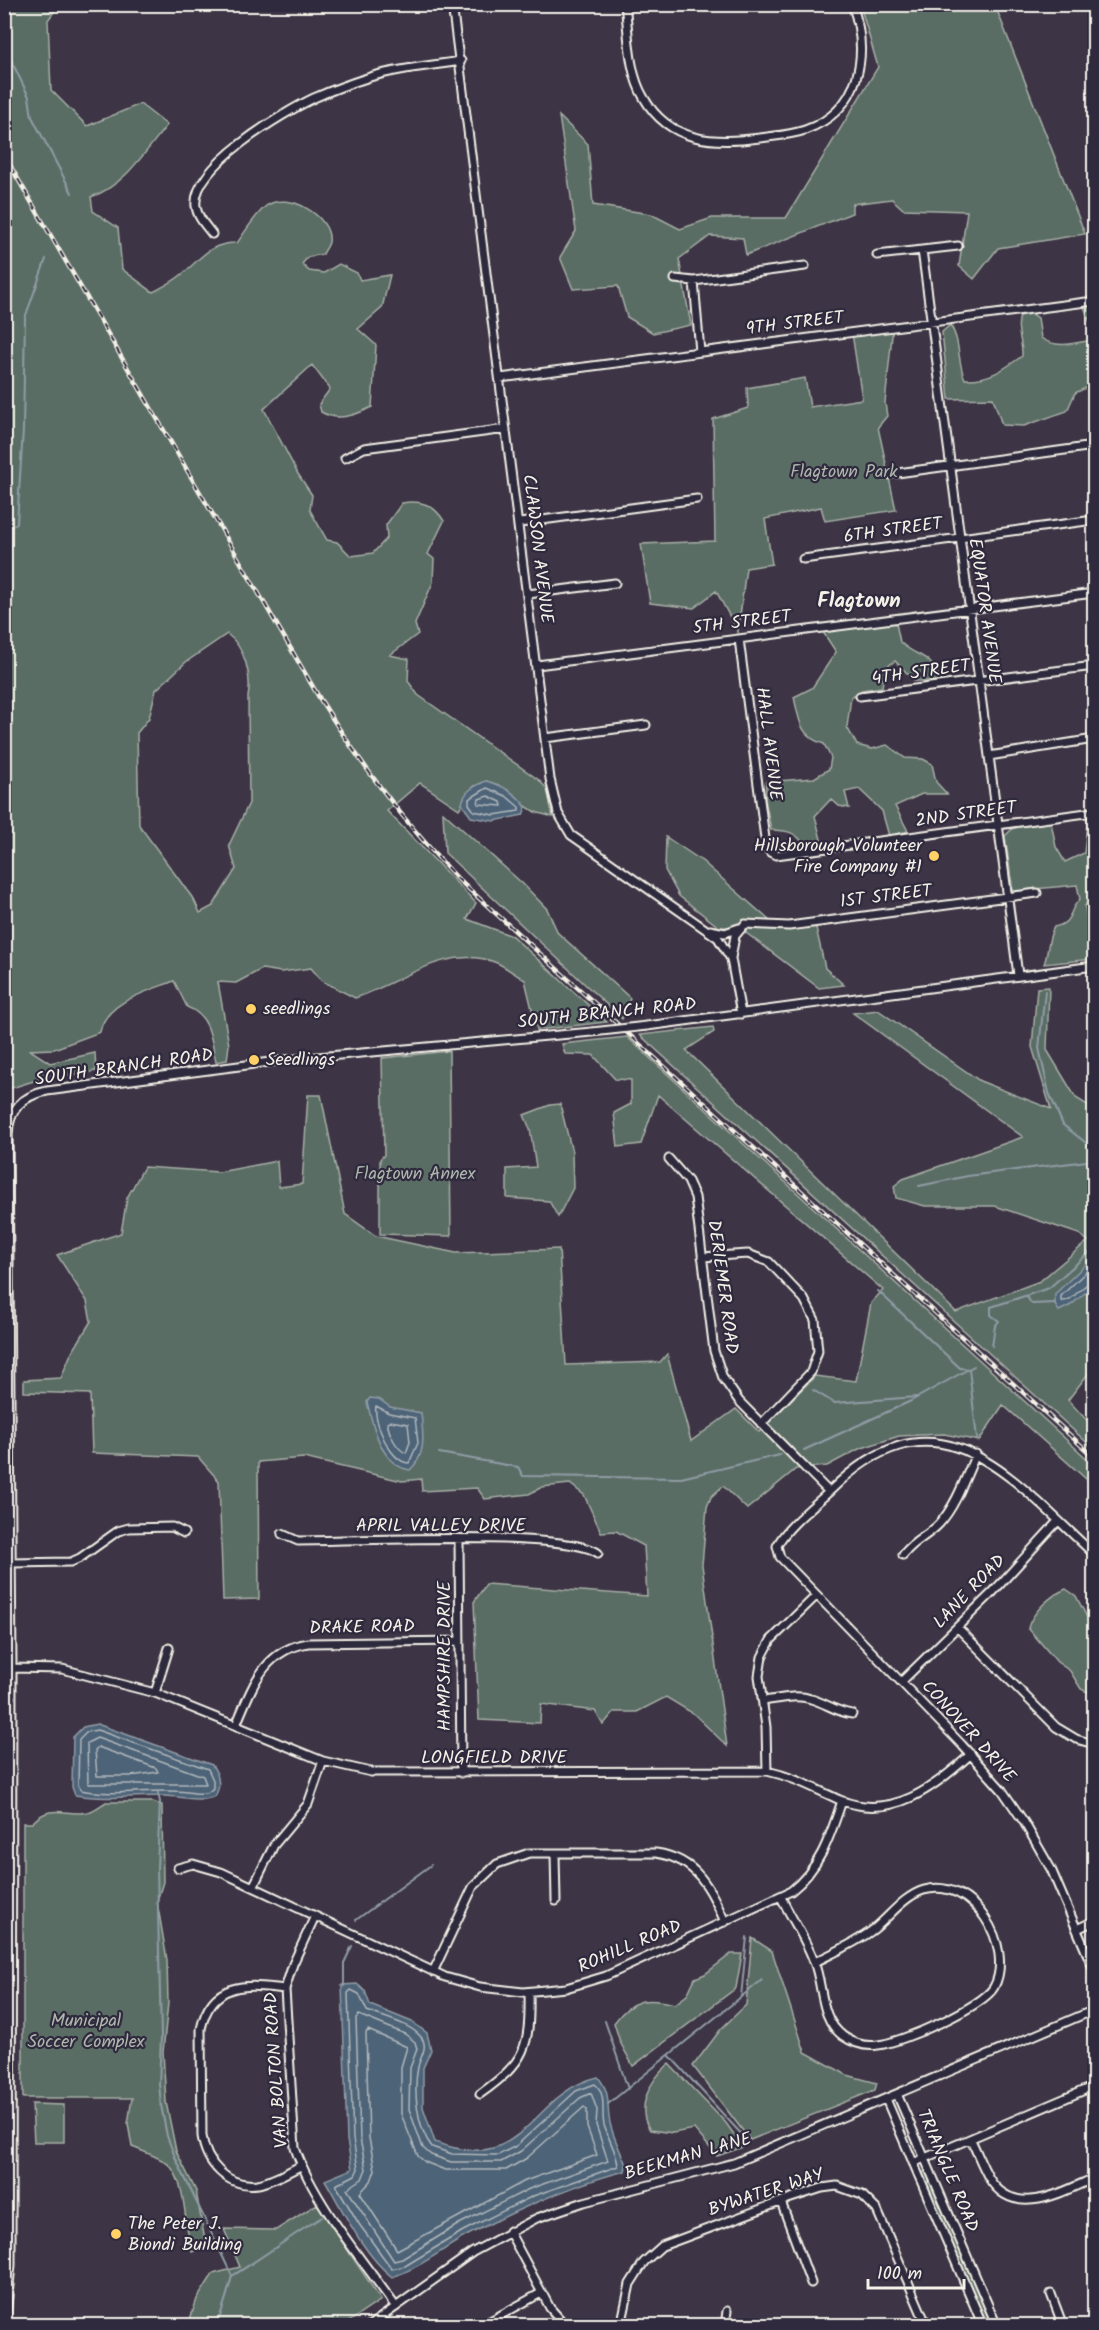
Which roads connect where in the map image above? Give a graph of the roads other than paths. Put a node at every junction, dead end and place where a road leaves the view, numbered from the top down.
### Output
1 (452, 4) edge
2 (625, 4) edge
3 (852, 4) edge
4 (461, 61) junction
5 (212, 234) dead end
6 (958, 246) dead end
7 (922, 250) junction
8 (877, 255) dead end
9 (806, 266) dead end
10 (675, 279) dead end
11 (694, 281) junction
12 (1095, 300) edge
13 (931, 321) junction
14 (700, 352) junction
15 (500, 378) junction
16 (506, 429) junction
17 (1095, 446) edge
18 (345, 459) dead end
19 (950, 466) junction
20 (884, 476) dead end
21 (697, 499) dead end
22 (1095, 520) edge
23 (520, 523) junction
24 (959, 537) junction
25 (803, 559) dead end
26 (615, 583) dead end
27 (1095, 593) edge
28 (528, 594) junction
29 (969, 609) junction
30 (740, 639) junction
31 (537, 665) junction
32 (1095, 666) edge
33 (978, 680) junction
34 (860, 696) dead end
35 (646, 725) dead end
36 (546, 738) junction
37 (1095, 739) edge
38 (989, 756) junction
39 (1095, 812) edge
40 (998, 825) junction
41 (770, 852) joint
42 (1037, 893) dead end
43 (1008, 897) junction
44 (739, 928) junction
45 (709, 930) junction
46 (731, 959) junction
47 (1095, 966) edge
48 (1018, 975) junction
49 (741, 1014) junction
50 (669, 1159) dead end
51 (702, 1257) junction
52 (761, 1424) junction
53 (976, 1454) junction
54 (8, 1480) edge
55 (828, 1492) junction
56 (1058, 1521) junction
57 (184, 1533) dead end
58 (282, 1534) dead end
59 (459, 1540) junction
60 (598, 1553) dead end
61 (1095, 1554) edge
62 (903, 1555) dead end
63 (12, 1563) junction
64 (817, 1595) junction
65 (957, 1627) junction
66 (460, 1641) junction
67 (169, 1648) dead end
68 (12, 1668) junction
69 (901, 1682) junction
70 (155, 1693) junction
71 (763, 1701) junction
72 (852, 1714) dead end
73 (236, 1725) junction
74 (1095, 1744) edge
75 (971, 1754) junction
76 (323, 1761) junction
77 (767, 1772) junction
78 (461, 1773) junction
79 (842, 1801) junction
80 (555, 1854) junction
81 (178, 1868) dead end
82 (253, 1887) junction
83 (781, 1897) junction
84 (556, 1901) dead end
85 (315, 1916) junction
86 (725, 1922) junction
87 (1095, 1922) edge
88 (1077, 1929) junction
89 (815, 1962) junction
90 (1095, 1970) edge
91 (433, 1972) junction
92 (285, 1989) junction
93 (529, 1992) junction
94 (1095, 2010) edge
95 (8, 2013) edge
96 (1095, 2086) edge
97 (480, 2094) dead end
98 (897, 2094) junction
99 (886, 2099) junction
100 (971, 2140) junction
101 (925, 2158) junction
102 (913, 2163) junction
103 (302, 2165) junction
104 (1095, 2178) edge
105 (781, 2202) junction
106 (509, 2231) junction
107 (8, 2265) edge
108 (811, 2283) dead end
109 (541, 2293) junction
110 (1051, 2294) dead end
111 (396, 2307) junction
112 (728, 2311) dead end
113 (5, 2325) edge
114 (369, 2325) edge
115 (481, 2325) edge
116 (566, 2325) edge
117 (621, 2325) edge
118 (725, 2325) edge
119 (927, 2325) edge
120 (983, 2325) edge
121 (997, 2325) edge
122 (1063, 2325) edge

1 - 4 street, CLAWSON AVENUE
2 - 3 street
4 - 5 street
4 - 15 street, CLAWSON AVENUE
6 - 7 street
7 - 8 street
7 - 13 street, EQUATOR AVENUE
9 - 11 street
10 - 11 street
11 - 14 street
12 - 13 street, 9TH STREET
13 - 14 street, 9TH STREET
13 - 19 street, EQUATOR AVENUE
14 - 15 street, 9TH STREET
15 - 16 street, CLAWSON AVENUE
16 - 18 street
16 - 23 street, CLAWSON AVENUE
17 - 19 street
19 - 20 street
19 - 24 street, EQUATOR AVENUE
21 - 23 street
22 - 24 street, 6TH STREET
23 - 28 street, CLAWSON AVENUE
24 - 25 street, 6TH STREET
24 - 29 street, EQUATOR AVENUE
26 - 28 street
27 - 29 street, 5TH STREET
28 - 31 street, CLAWSON AVENUE
29 - 30 street, 5TH STREET
29 - 33 street, EQUATOR AVENUE
30 - 31 street, 5TH STREET
30 - 41 street, HALL AVENUE
31 - 36 street, CLAWSON AVENUE
32 - 33 street, 4TH STREET
33 - 34 street, 4TH STREET
33 - 38 street, EQUATOR AVENUE
35 - 36 street
36 - 45 street, CLAWSON AVENUE
37 - 38 street
38 - 40 street, EQUATOR AVENUE
39 - 40 street, 2ND STREET
40 - 41 street, 2ND STREET
40 - 43 street, EQUATOR AVENUE
42 - 43 street, 1ST STREET
43 - 44 street, 1ST STREET
43 - 48 street, EQUATOR AVENUE
44 - 45 street, 1ST STREET
44 - 46 street
45 - 46 street, CLAWSON AVENUE
46 - 49 street, CLAWSON AVENUE
47 - 48 street, SOUTH BRANCH ROAD
48 - 49 street, SOUTH BRANCH ROAD
49 - 54 street, SOUTH BRANCH ROAD, bridge
50 - 51 street, DERIEMER ROAD
51 - 52 street, DERIEMER ROAD
51 - 52 street
52 - 55 street, DERIEMER ROAD
53 - 55 street
53 - 56 street
53 - 62 street
54 - 63 street, SOUTH BRANCH ROAD
55 - 64 street, CONOVER DRIVE
56 - 61 street
56 - 65 street, LANE ROAD
57 - 63 street
58 - 59 street, APRIL VALLEY DRIVE
59 - 60 street, APRIL VALLEY DRIVE
59 - 66 street, HAMPSHIRE DRIVE
63 - 68 street, SOUTH BRANCH ROAD
64 - 69 street, CONOVER DRIVE
64 - 71 street
65 - 69 street, LANE ROAD
65 - 74 street
66 - 73 street, DRAKE ROAD
66 - 78 street, HAMPSHIRE DRIVE
67 - 70 street
68 - 70 street, LONGFIELD DRIVE
68 - 95 street, SOUTH BRANCH ROAD
69 - 75 street, CONOVER DRIVE
70 - 73 street, LONGFIELD DRIVE
71 - 72 street
71 - 77 street
73 - 76 street, LONGFIELD DRIVE
75 - 79 street, LONGFIELD DRIVE
75 - 88 street, CONOVER DRIVE
76 - 78 street, LONGFIELD DRIVE
76 - 82 street
77 - 78 street, LONGFIELD DRIVE
77 - 79 street, LONGFIELD DRIVE
79 - 83 street, ROHILL ROAD
80 - 84 street
80 - 86 street
80 - 91 street
81 - 82 street, ROHILL ROAD
82 - 85 street, ROHILL ROAD
83 - 86 street, ROHILL ROAD
83 - 89 street
85 - 91 street, ROHILL ROAD
85 - 92 street, VAN BOLTON ROAD
86 - 93 street, ROHILL ROAD
87 - 88 street
88 - 90 street, CONOVER DRIVE
89 - 89 street
91 - 93 street, ROHILL ROAD
92 - 103 street, VAN BOLTON ROAD
92 - 103 street
93 - 97 street
94 - 98 street, BEEKMAN LANE
95 - 107 street, SOUTH BRANCH ROAD
96 - 100 street
98 - 99 street, BEEKMAN LANE
98 - 101 street, TRIANGLE ROAD
99 - 102 street, TRIANGLE ROAD
99 - 106 street, BEEKMAN LANE
100 - 101 street
100 - 104 street
101 - 102 street
101 - 121 street, TRIANGLE ROAD
102 - 120 street, TRIANGLE ROAD
103 - 111 street, VAN BOLTON ROAD
105 - 108 street
105 - 117 street, BYWATER WAY
105 - 119 street, BYWATER WAY
106 - 109 street
106 - 111 street, BEEKMAN LANE
107 - 113 street, SOUTH BRANCH ROAD
109 - 115 street
109 - 116 street
110 - 122 street
111 - 114 street, BEEKMAN LANE
112 - 118 street

